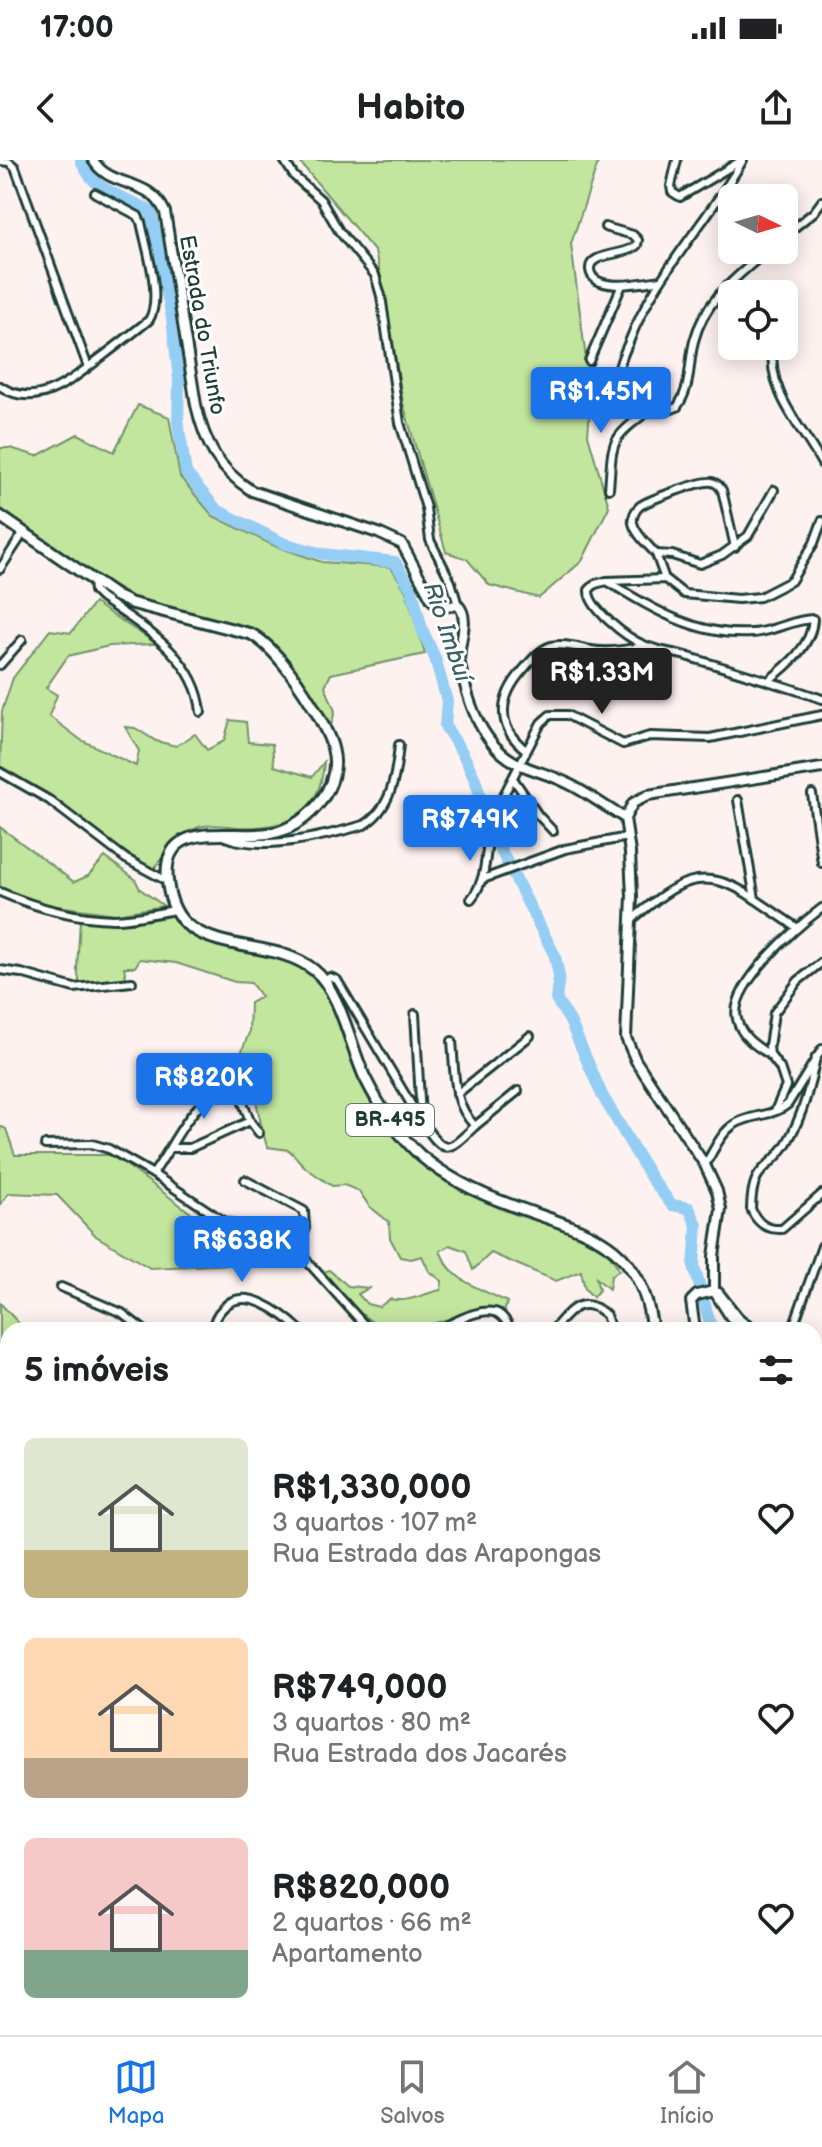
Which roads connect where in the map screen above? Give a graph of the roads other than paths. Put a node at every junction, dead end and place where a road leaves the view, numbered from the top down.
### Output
1 (93, 160) edge
2 (284, 160) edge
3 (677, 160) edge
4 (742, 160) edge
5 (0, 161) edge
6 (95, 193) dead end
7 (822, 201) edge
8 (798, 225) edge
9 (605, 227) dead end
10 (752, 264) edge
11 (661, 280) junction
12 (622, 285) junction
13 (772, 360) edge
14 (589, 361) dead end
15 (88, 367) junction
16 (0, 386) edge
17 (648, 411) junction
18 (822, 464) edge
19 (609, 489) dead end
20 (774, 490) dead end
21 (0, 516) edge
22 (822, 521) edge
23 (24, 532) junction
24 (735, 547) junction
25 (0, 548) edge
26 (10, 554) junction
27 (656, 554) junction
28 (0, 569) edge
29 (665, 579) junction
30 (607, 581) junction
31 (93, 582) junction
32 (458, 605) junction
33 (22, 640) dead end
34 (645, 646) junction
35 (0, 665) edge
36 (768, 681) junction
37 (822, 699) edge
38 (201, 712) dead end
39 (822, 715) edge
40 (399, 745) dead end
41 (526, 750) junction
42 (518, 764) junction
43 (822, 768) edge
44 (0, 772) edge
45 (514, 780) junction
46 (812, 794) dead end
47 (738, 800) dead end
48 (625, 818) junction
49 (553, 831) dead end
50 (218, 834) junction
51 (628, 837) junction
52 (822, 863) edge
53 (483, 879) junction
54 (167, 881) junction
55 (0, 892) edge
56 (471, 899) dead end
57 (755, 899) junction
58 (822, 908) edge
59 (175, 910) junction
60 (630, 921) junction
61 (796, 927) junction
62 (822, 962) edge
63 (0, 970) edge
64 (324, 981) junction
65 (132, 982) dead end
66 (415, 1014) dead end
67 (530, 1036) dead end
68 (452, 1041) dead end
69 (822, 1049) edge
70 (770, 1055) junction
71 (816, 1057) junction
72 (518, 1091) dead end
73 (457, 1094) junction
74 (775, 1111) junction
75 (250, 1121) junction
76 (421, 1121) junction
77 (475, 1126) junction
78 (259, 1133) dead end
79 (45, 1145) dead end
80 (172, 1148) junction
81 (705, 1165) junction
82 (153, 1174) junction
83 (245, 1180) dead end
84 (822, 1194) edge
85 (822, 1246) edge
86 (297, 1250) junction
87 (61, 1287) dead end
88 (711, 1291) junction
89 (134, 1322) edge
90 (215, 1322) edge
91 (290, 1322) edge
92 (362, 1322) edge
93 (458, 1322) edge
94 (507, 1322) edge
95 (560, 1322) edge
96 (608, 1322) edge
97 (651, 1322) edge
98 (694, 1322) edge
99 (733, 1322) edge
100 (744, 1322) edge
101 (795, 1322) edge

1 - 32 street, Estrada do Triunfo
2 - 32 street
3 - 4 street
4 - 11 street
5 - 15 street
6 - 15 street
7 - 8 street
9 - 12 street
10 - 17 street
11 - 12 street
11 - 17 street
12 - 14 street
13 - 18 street
15 - 16 street
17 - 19 street
20 - 24 street
21 - 23 main road
22 - 29 street
23 - 26 street
23 - 31 main road
24 - 27 street
24 - 27 street
25 - 26 street
26 - 28 street
27 - 29 street
29 - 30 street
30 - 34 street
30 - 36 street
31 - 38 street
31 - 50 main road
32 - 42 street
33 - 35 street
34 - 36 street
34 - 41 street
36 - 37 street
39 - 41 street
40 - 50 street
41 - 42 street
42 - 45 street
42 - 48 street
43 - 48 street
44 - 54 street
45 - 49 street
45 - 53 street
46 - 52 street
47 - 57 street
48 - 51 street
50 - 54 main road
51 - 53 street
51 - 60 street
53 - 56 street
54 - 59 main road
55 - 59 street
57 - 60 street
57 - 61 street
58 - 61 street
59 - 64 main road, BR-495
60 - 81 street
61 - 70 street
62 - 70 street
63 - 65 street
64 - 76 street
64 - 97 main road, BR-495
66 - 76 street
67 - 73 street
68 - 73 street
69 - 71 street
70 - 74 street
71 - 74 street
71 - 84 street
72 - 77 street
73 - 77 street
74 - 81 street
75 - 78 street
75 - 80 street
75 - 80 street
76 - 77 street
79 - 82 street
80 - 82 street
81 - 88 street
82 - 86 street
83 - 86 street
85 - 101 street
86 - 92 street
87 - 89 street
88 - 98 street
88 - 99 street
88 - 100 street
90 - 91 street
93 - 94 street
95 - 96 street

